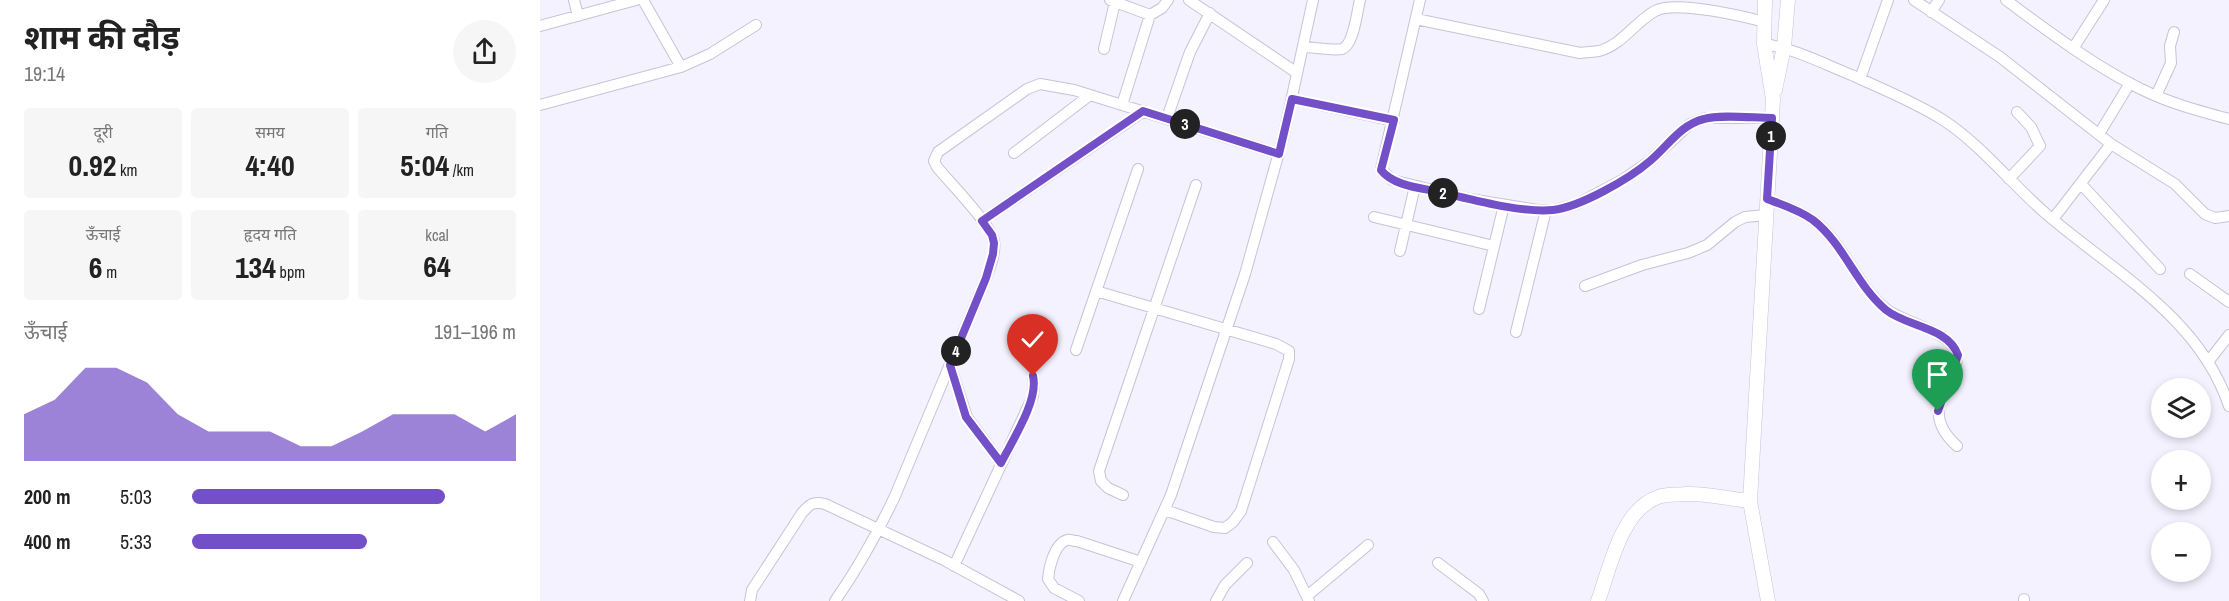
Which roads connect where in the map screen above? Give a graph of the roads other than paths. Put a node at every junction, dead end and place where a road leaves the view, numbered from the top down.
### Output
1 (574, 0) edge
2 (636, 0) edge
3 (643, 0) edge
4 (1168, 0) edge
5 (1189, 0) edge
6 (1313, 0) edge
7 (1356, 0) edge
8 (1420, 0) edge
9 (1765, 0) edge
10 (1788, 0) edge
11 (1888, 0) edge
12 (1914, 0) edge
13 (1940, 0) edge
14 (2006, 0) edge
15 (2104, 0) edge
16 (1112, 1) edge
17 (1931, 12) junction
18 (1210, 13) junction
19 (1150, 15) junction
20 (578, 16) junction
21 (1416, 20) junction
22 (1765, 22) junction
23 (756, 25) dead end
24 (540, 26) edge
25 (2174, 32) dead end
26 (1764, 44) junction
27 (1303, 47) junction
28 (1785, 47) junction
29 (2074, 47) junction
30 (1104, 49) dead end
31 (681, 67) junction
32 (1297, 73) junction
33 (1860, 79) junction
34 (2130, 83) junction
35 (1090, 95) junction
36 (2156, 96) junction
37 (1292, 99) junction
38 (1773, 99) junction
39 (540, 105) edge
40 (1122, 105) junction
41 (1143, 111) junction
42 (2017, 112) dead end
43 (1167, 118) junction
44 (1772, 118) junction
45 (2229, 119) edge
46 (1394, 120) junction
47 (2099, 134) junction
48 (2111, 144) junction
49 (1014, 153) dead end
50 (1279, 154) junction
51 (1138, 169) dead end
52 (2009, 179) junction
53 (2081, 184) junction
54 (1196, 185) dead end
55 (1415, 186) junction
56 (1767, 199) junction
57 (1504, 205) junction
58 (1546, 210) junction
59 (1766, 215) junction
60 (2229, 216) edge
61 (1374, 218) dead end
62 (2053, 219) junction
63 (982, 221) junction
64 (1406, 226) junction
65 (1494, 246) junction
66 (1400, 251) dead end
67 (2160, 269) dead end
68 (2190, 274) dead end
69 (1585, 286) dead end
70 (1096, 291) junction
71 (2229, 302) edge
72 (1153, 306) junction
73 (1479, 309) dead end
74 (1227, 329) junction
75 (1516, 332) dead end
76 (2229, 335) edge
77 (1076, 350) dead end
78 (2208, 362) junction
79 (950, 365) junction
80 (1033, 376) dead end
81 (2229, 406) edge
82 (1957, 446) dead end
83 (1001, 463) junction
84 (1124, 495) dead end
85 (1750, 501) junction
86 (1165, 510) junction
87 (879, 529) junction
88 (1273, 542) dead end
89 (1368, 545) dead end
90 (1142, 562) junction
91 (1438, 562) dead end
92 (1247, 563) dead end
93 (954, 566) junction
94 (1308, 598) edge
95 (750, 601) edge
96 (835, 601) edge
97 (1019, 601) edge
98 (1079, 601) edge
99 (1123, 601) edge
100 (1216, 601) edge
101 (1483, 601) edge
102 (1598, 601) edge
103 (1768, 601) edge

1 - 20 street
2 - 20 street
3 - 31 street
4 - 19 street
5 - 18 street
6 - 27 street
7 - 27 street
8 - 21 street
9 - 22 street
10 - 28 street
11 - 33 street
12 - 17 street
13 - 17 street
14 - 29 street
15 - 29 street
16 - 19 street
16 - 30 street
17 - 47 street
18 - 32 street
18 - 43 street
19 - 40 street
20 - 24 street
21 - 22 street
21 - 46 street
22 - 26 street
23 - 31 street
25 - 36 street
26 - 28 street
26 - 38 street
27 - 32 street
28 - 33 street
28 - 38 street
29 - 34 street
31 - 39 street
32 - 37 street
33 - 52 street
34 - 36 street
34 - 47 street
35 - 40 street
35 - 49 street
35 - 63 street
36 - 45 street
37 - 46 street
37 - 50 street
38 - 44 street
40 - 41 street
41 - 43 street
41 - 63 street
42 - 52 street
43 - 50 street
44 - 56 street
44 - 58 street
46 - 55 street
47 - 48 street
48 - 53 street
48 - 60 street
50 - 74 street
51 - 70 street
52 - 62 street
53 - 62 street
53 - 67 street
54 - 72 street
55 - 57 street
55 - 64 street
56 - 59 street
56 - 82 street
57 - 58 street
57 - 65 street
58 - 75 street
59 - 69 street
59 - 85 street
61 - 64 street
62 - 78 street
63 - 79 street
64 - 65 street
64 - 66 street
65 - 73 street
68 - 71 street
70 - 72 street
70 - 77 street
72 - 74 street
72 - 84 street
74 - 86 street
74 - 86 street
76 - 78 street
78 - 81 street
79 - 83 street
79 - 87 street
80 - 83 street
83 - 93 street
85 - 102 street
85 - 103 street
86 - 90 street
87 - 93 street
87 - 95 street
87 - 96 street
88 - 94 street
89 - 94 street
90 - 98 street
90 - 99 street
91 - 101 street
92 - 100 street
93 - 97 street

